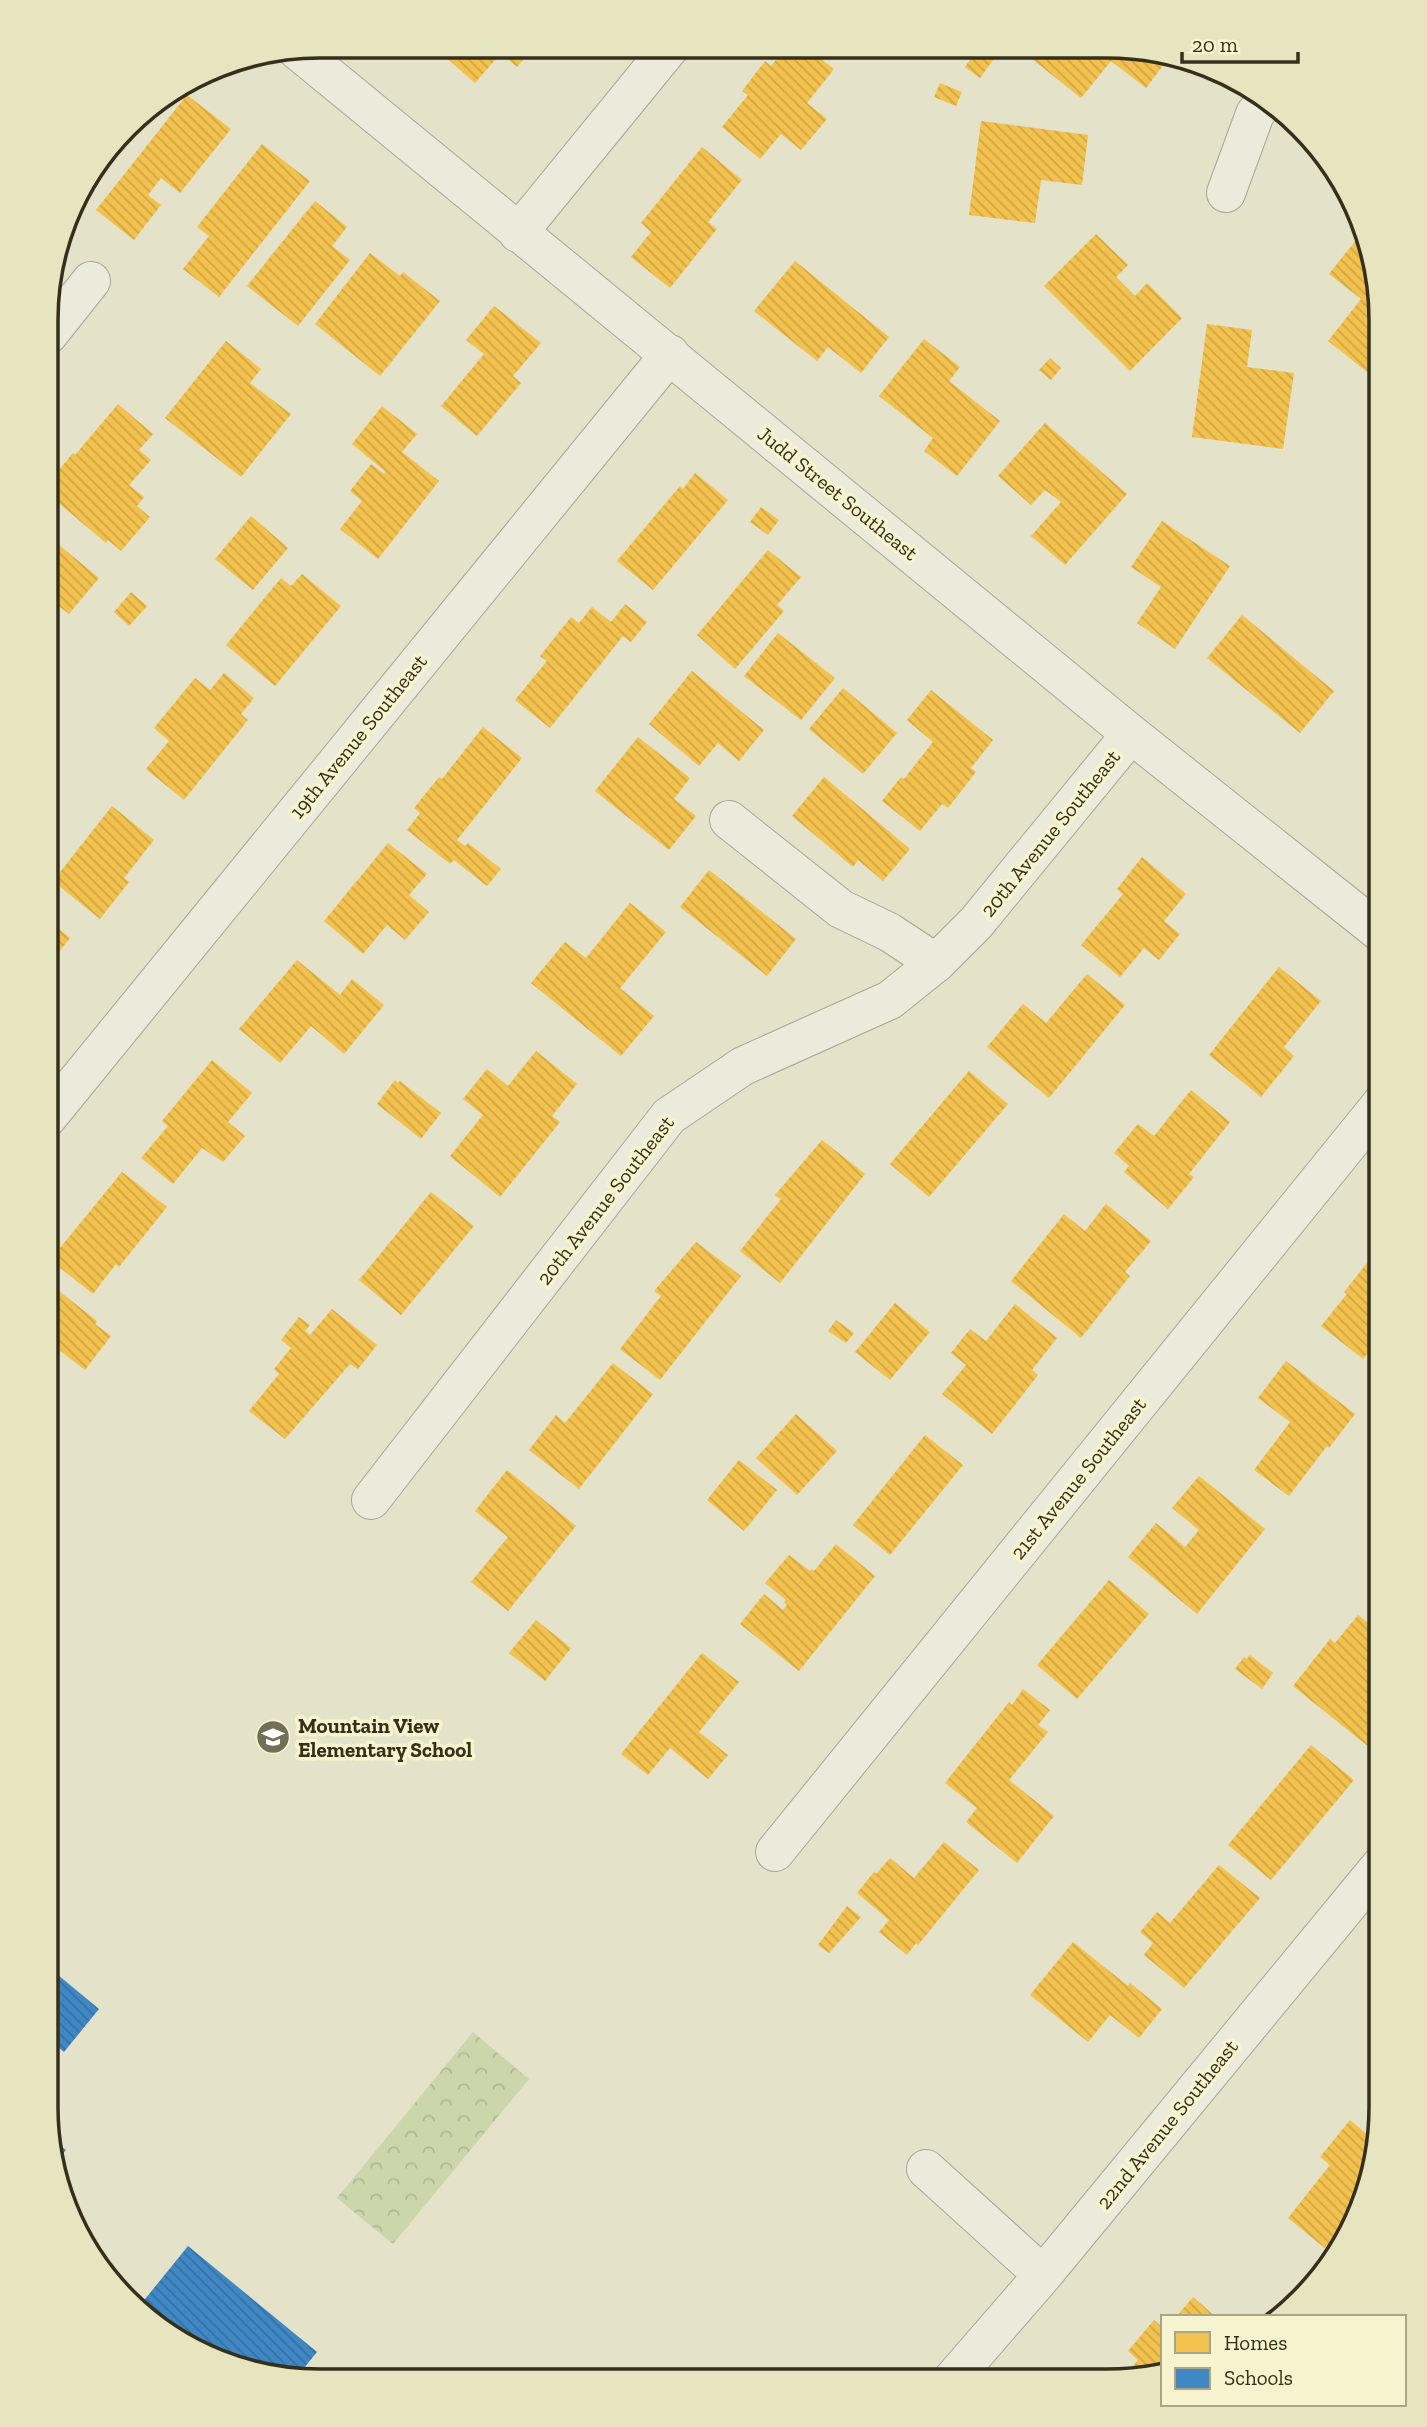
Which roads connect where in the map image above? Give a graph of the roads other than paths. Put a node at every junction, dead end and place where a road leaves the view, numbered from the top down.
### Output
1 (307, 58) edge
2 (661, 58) edge
3 (1260, 107) edge
4 (1226, 193) dead end
5 (518, 233) junction
6 (91, 281) dead end
7 (58, 322) edge
8 (670, 354) junction
9 (1131, 734) junction
10 (729, 820) dead end
11 (1369, 923) edge
12 (936, 963) junction
13 (58, 1105) edge
14 (1369, 1119) edge
15 (371, 1500) dead end
16 (775, 1852) dead end
17 (1369, 1880) edge
18 (926, 2169) dead end
19 (1043, 2275) junction
20 (961, 2369) edge

1 - 5 street, Judd Street Southeast
2 - 5 street
3 - 4 street
5 - 8 street, Judd Street Southeast
6 - 7 street
8 - 9 street, Judd Street Southeast
8 - 13 street, 19th Avenue Southeast
9 - 11 street, Judd Street Southeast
9 - 12 street, 20th Avenue Southeast
10 - 12 street
12 - 15 street, 20th Avenue Southeast
14 - 16 street, 21st Avenue Southeast
17 - 19 street, 22nd Avenue Southeast
18 - 19 street
19 - 20 street, 22nd Avenue Southeast

